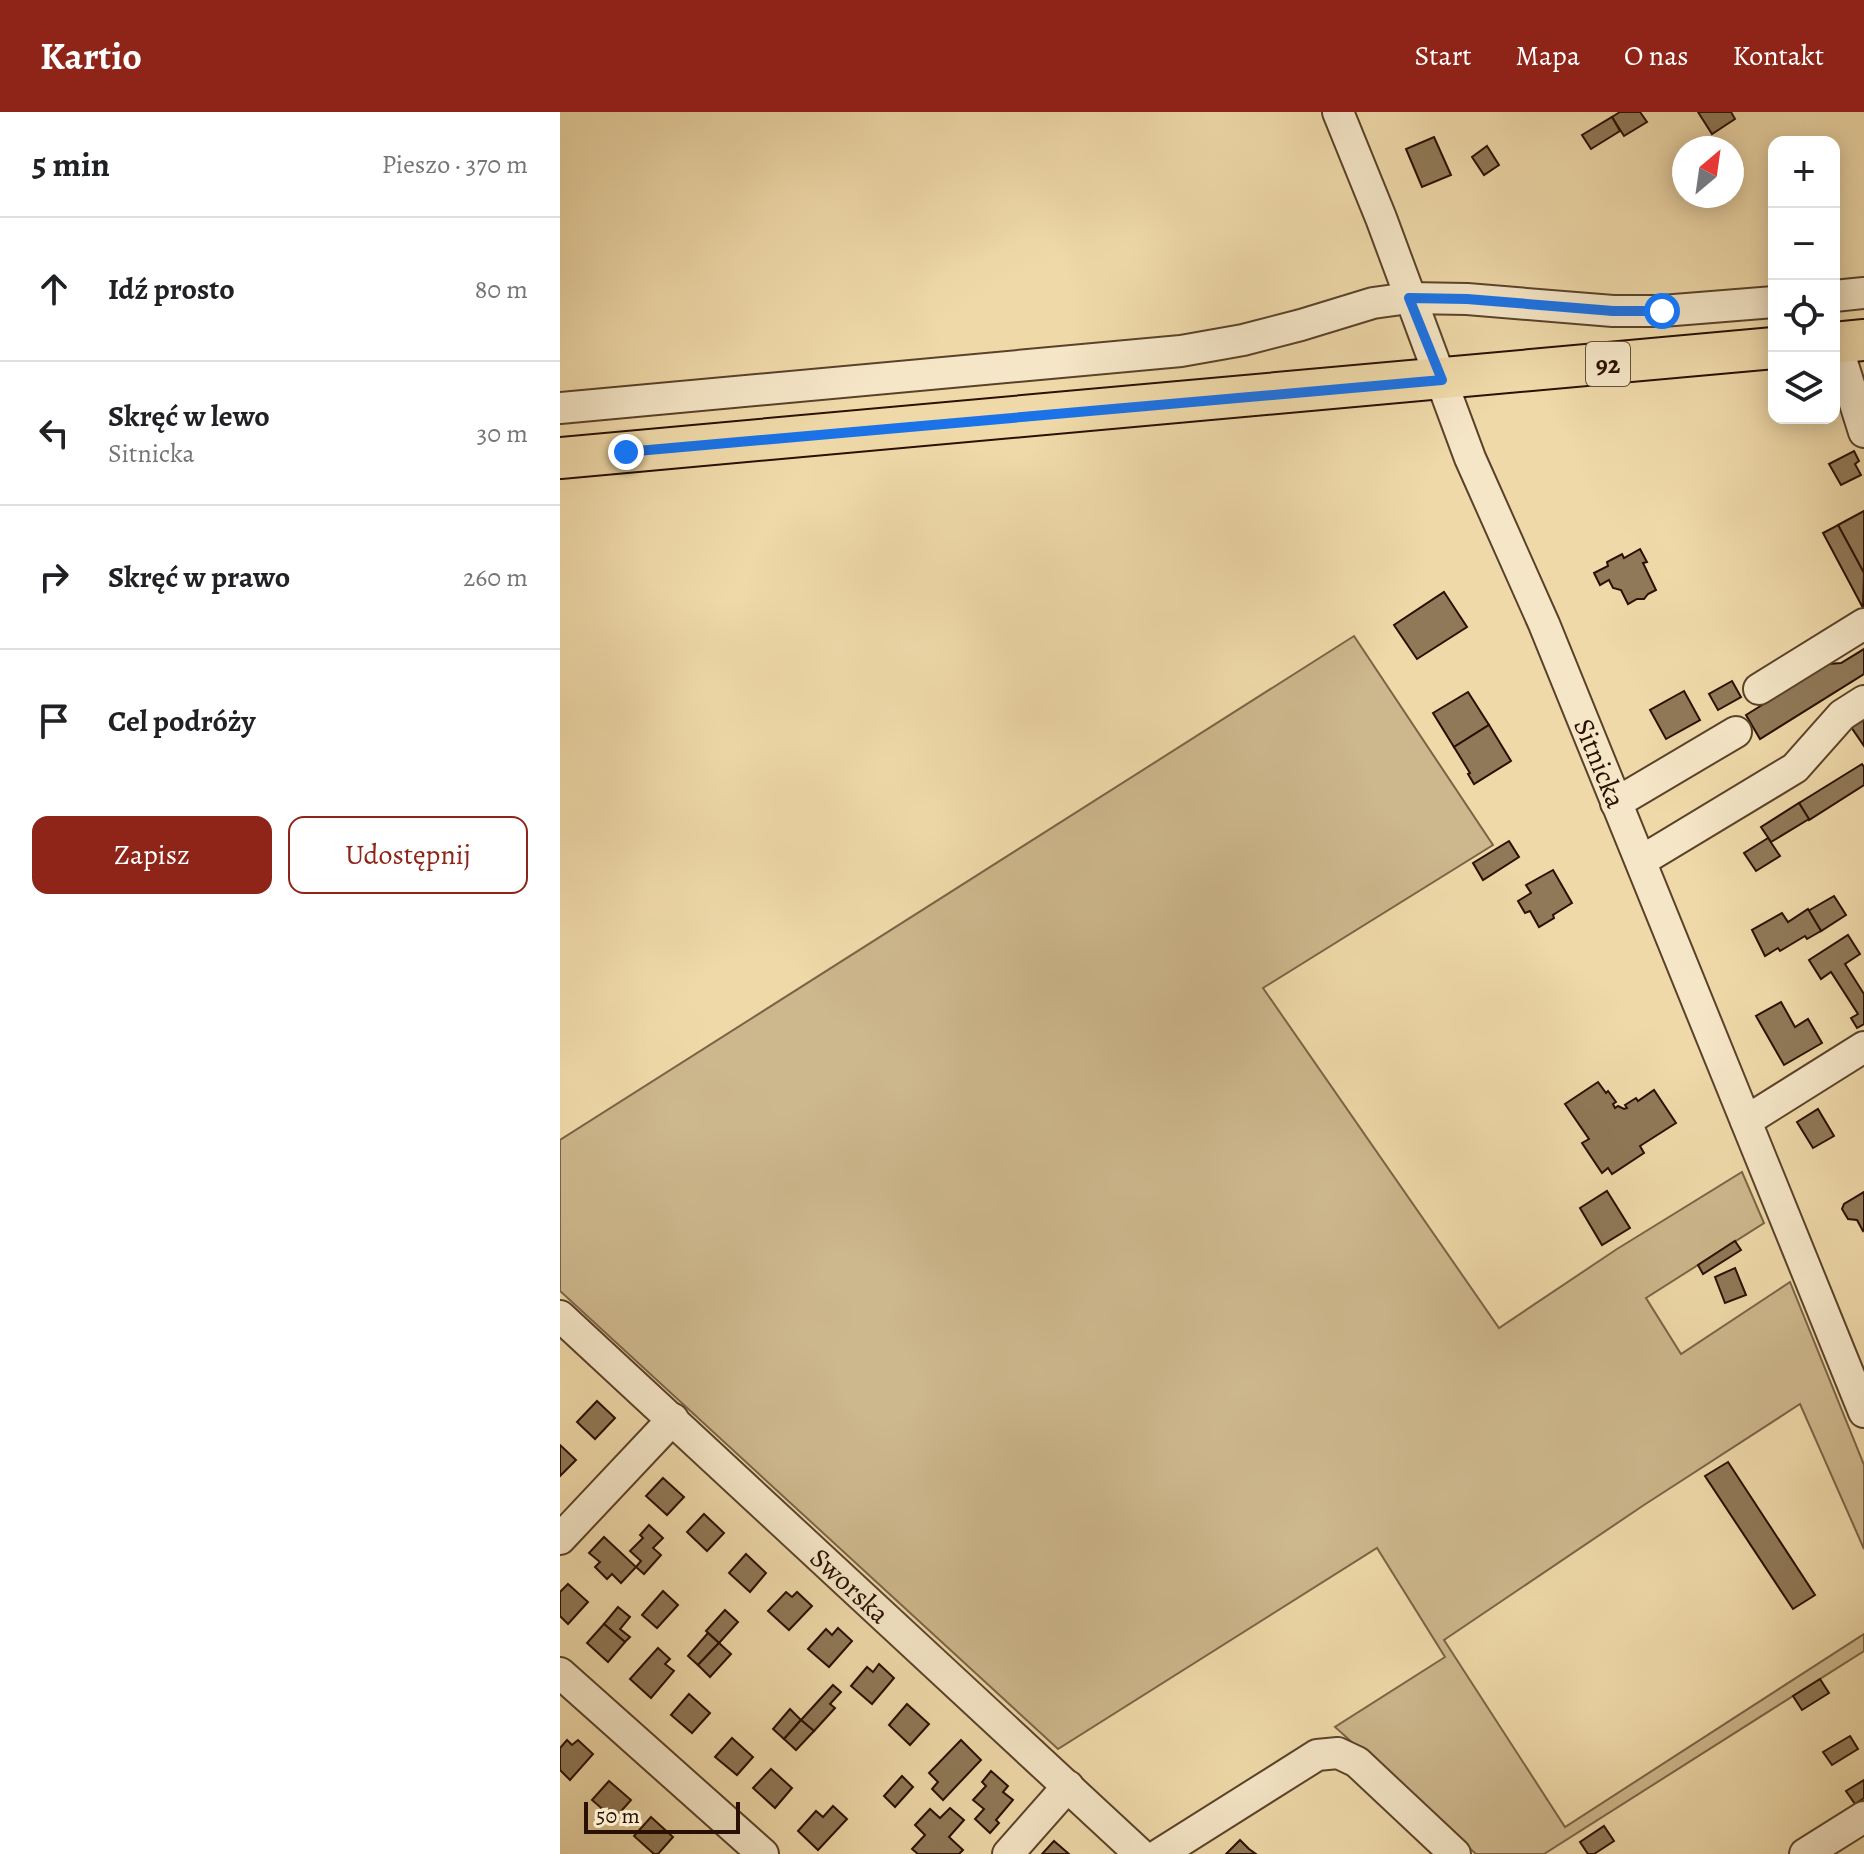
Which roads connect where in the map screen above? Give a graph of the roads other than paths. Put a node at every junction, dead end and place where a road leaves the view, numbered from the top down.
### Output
1 (1338, 112) edge
2 (1864, 293) edge
3 (1840, 295) edge
4 (1409, 298) junction
5 (1768, 302) edge
6 (1845, 342) edge
7 (1768, 349) edge
8 (1442, 380) junction
9 (560, 408) edge
10 (1864, 432) edge
11 (560, 458) edge
12 (1864, 624) edge
13 (1759, 689) dead end
14 (1864, 701) edge
15 (1736, 732) dead end
16 (1616, 803) junction
17 (1641, 861) junction
18 (1864, 1047) edge
19 (1746, 1121) junction
20 (560, 1316) edge
21 (1864, 1412) edge
22 (673, 1419) junction
23 (560, 1539) edge
24 (560, 1673) edge
25 (1068, 1786) junction
26 (1864, 1817) edge
27 (763, 1854) edge
28 (1008, 1854) edge
29 (1140, 1854) edge
30 (1160, 1854) edge
31 (1455, 1854) edge
32 (1805, 1854) edge

1 - 4 street, Sitnicka
2 - 3 street
4 - 5 street
4 - 8 street, Sitnicka
4 - 9 street
6 - 10 street
7 - 8 main road, 92
8 - 11 main road, 92
8 - 16 street, Sitnicka
12 - 13 street
14 - 17 street
15 - 16 street
16 - 17 street, Sitnicka
17 - 19 street, Sitnicka
18 - 19 street
19 - 21 street, Sitnicka
20 - 22 street, Sworska
22 - 23 street
22 - 25 street, Sworska
24 - 27 street
25 - 28 street
25 - 29 street, Sworska
26 - 32 street
30 - 31 street

